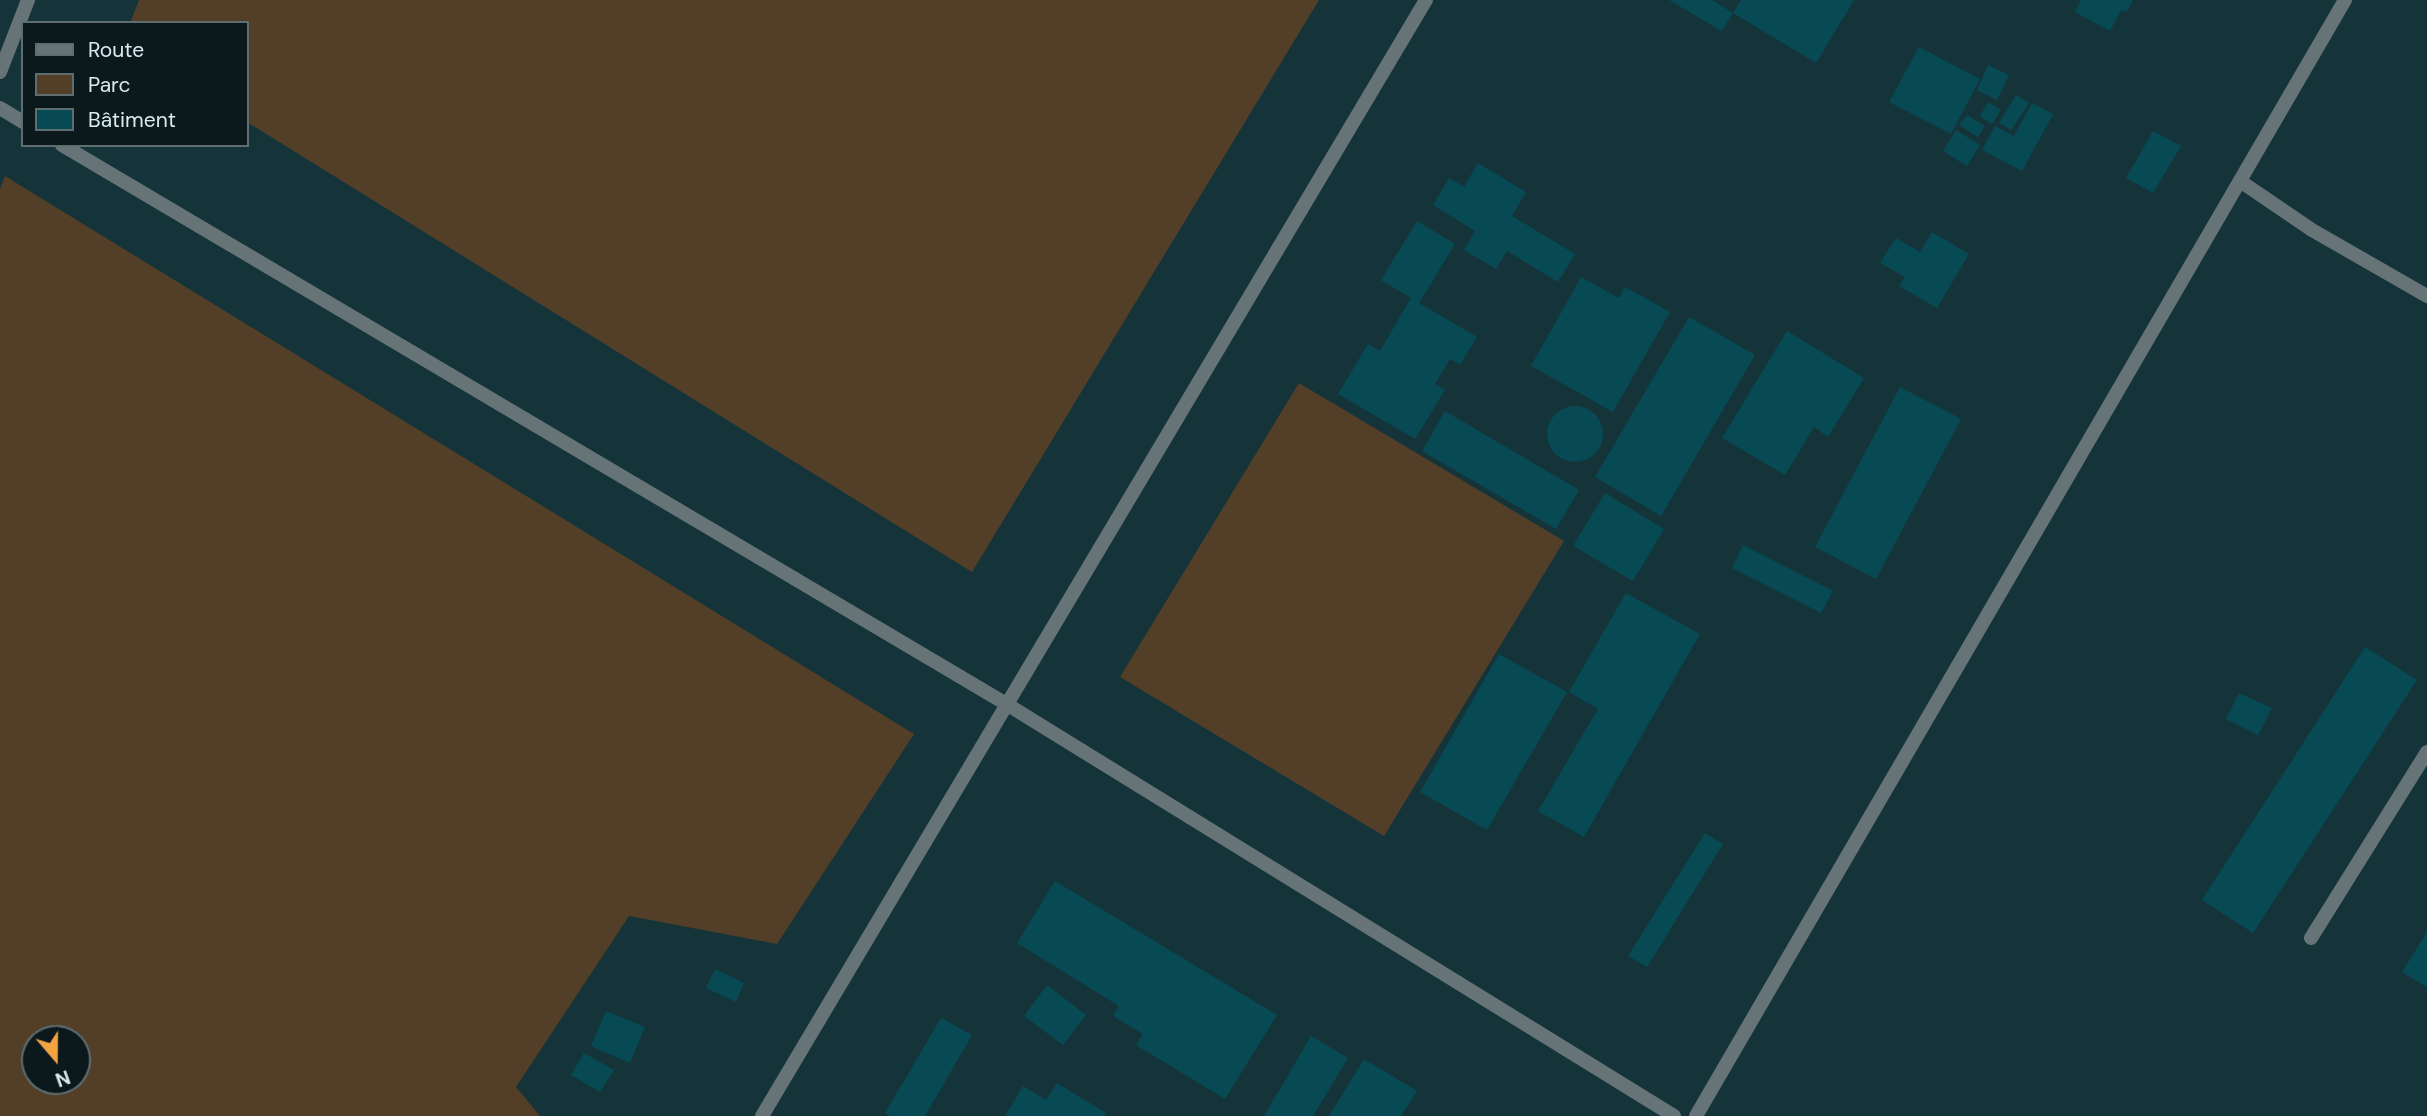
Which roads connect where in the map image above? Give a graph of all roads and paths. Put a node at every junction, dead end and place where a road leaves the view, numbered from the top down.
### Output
1 (28, 0) edge
2 (1426, 0) edge
3 (2346, 0) edge
4 (0, 72) edge
5 (0, 108) edge
6 (21, 121) edge
7 (65, 147) edge
8 (2239, 181) junction
9 (2427, 296) edge
10 (1008, 705) junction
11 (2427, 752) edge
12 (2311, 938) dead end
13 (762, 1116) edge
14 (1674, 1116) edge
15 (1696, 1116) edge

1 - 4 street
2 - 10 street
3 - 8 street
5 - 6 street
7 - 10 street
8 - 9 street
8 - 15 street
10 - 13 street
10 - 14 street
11 - 12 street

